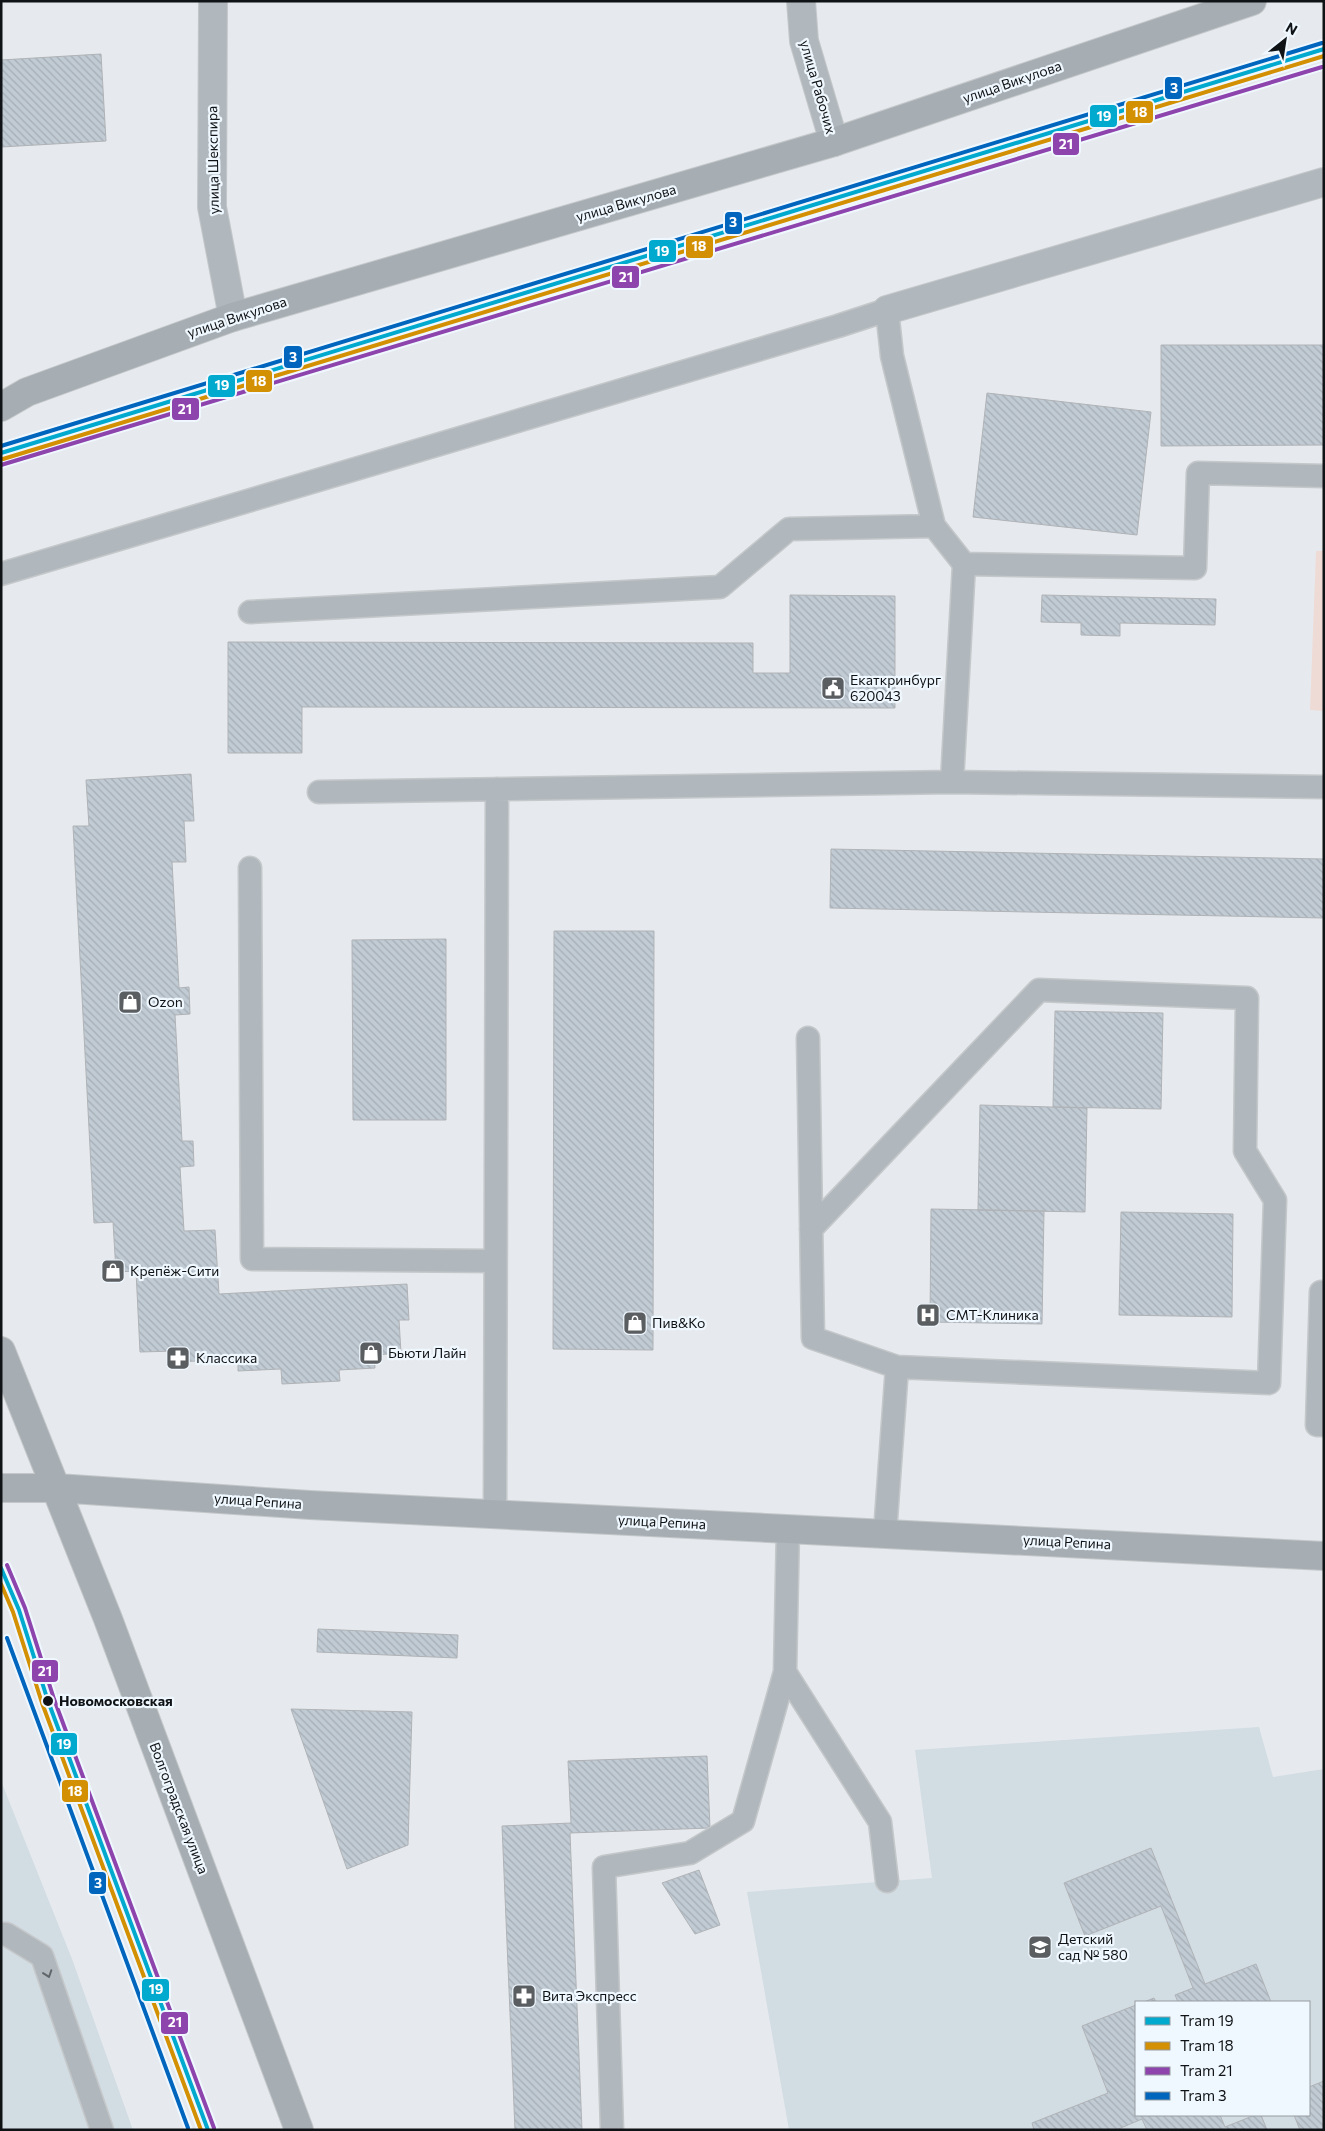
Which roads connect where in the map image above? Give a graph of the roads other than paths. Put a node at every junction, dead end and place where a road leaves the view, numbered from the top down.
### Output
1 (213, 1) edge
2 (801, 1) edge
3 (1252, 1) edge
4 (834, 142) junction
5 (1324, 182) edge
6 (887, 310) junction
7 (233, 316) junction
8 (1, 407) edge
9 (1324, 476) edge
10 (934, 526) junction
11 (964, 564) junction
12 (1, 574) edge
13 (250, 612) dead end
14 (952, 782) junction
15 (1324, 787) edge
16 (497, 789) junction
17 (319, 792) dead end
18 (250, 868) dead end
19 (808, 1038) dead end
20 (811, 1228) junction
21 (496, 1261) junction
22 (1324, 1292) edge
23 (1, 1351) edge
24 (897, 1367) junction
25 (1324, 1425) edge
26 (1, 1488) edge
27 (57, 1488) junction
28 (495, 1515) junction
29 (788, 1528) junction
30 (885, 1533) junction
31 (1324, 1556) edge
32 (785, 1672) junction
33 (887, 1881) dead end
34 (1, 1934) edge
35 (102, 2130) edge
36 (299, 2130) edge
37 (612, 2130) edge

1 - 7 street, улица Шекспира
2 - 4 street, улица Рабочих
3 - 4 street, улица Викулова
4 - 7 street, улица Викулова
5 - 6 street
6 - 10 lane
6 - 12 lane
7 - 8 street, улица Викулова
9 - 11 lane
10 - 11 lane
10 - 13 lane
11 - 14 lane
14 - 15 lane
14 - 16 lane
16 - 17 lane
16 - 21 lane
18 - 21 lane
19 - 20 lane
20 - 24 lane
20 - 24 lane
21 - 28 lane
22 - 25 lane
23 - 27 street
24 - 30 lane
26 - 27 street, улица Репина
27 - 28 street, улица Репина
27 - 36 street, Волгоградская улица
28 - 29 street, улица Репина
29 - 30 street, улица Репина
29 - 32 lane
30 - 31 street, улица Репина
32 - 33 lane
32 - 37 lane
34 -> 35 lane

